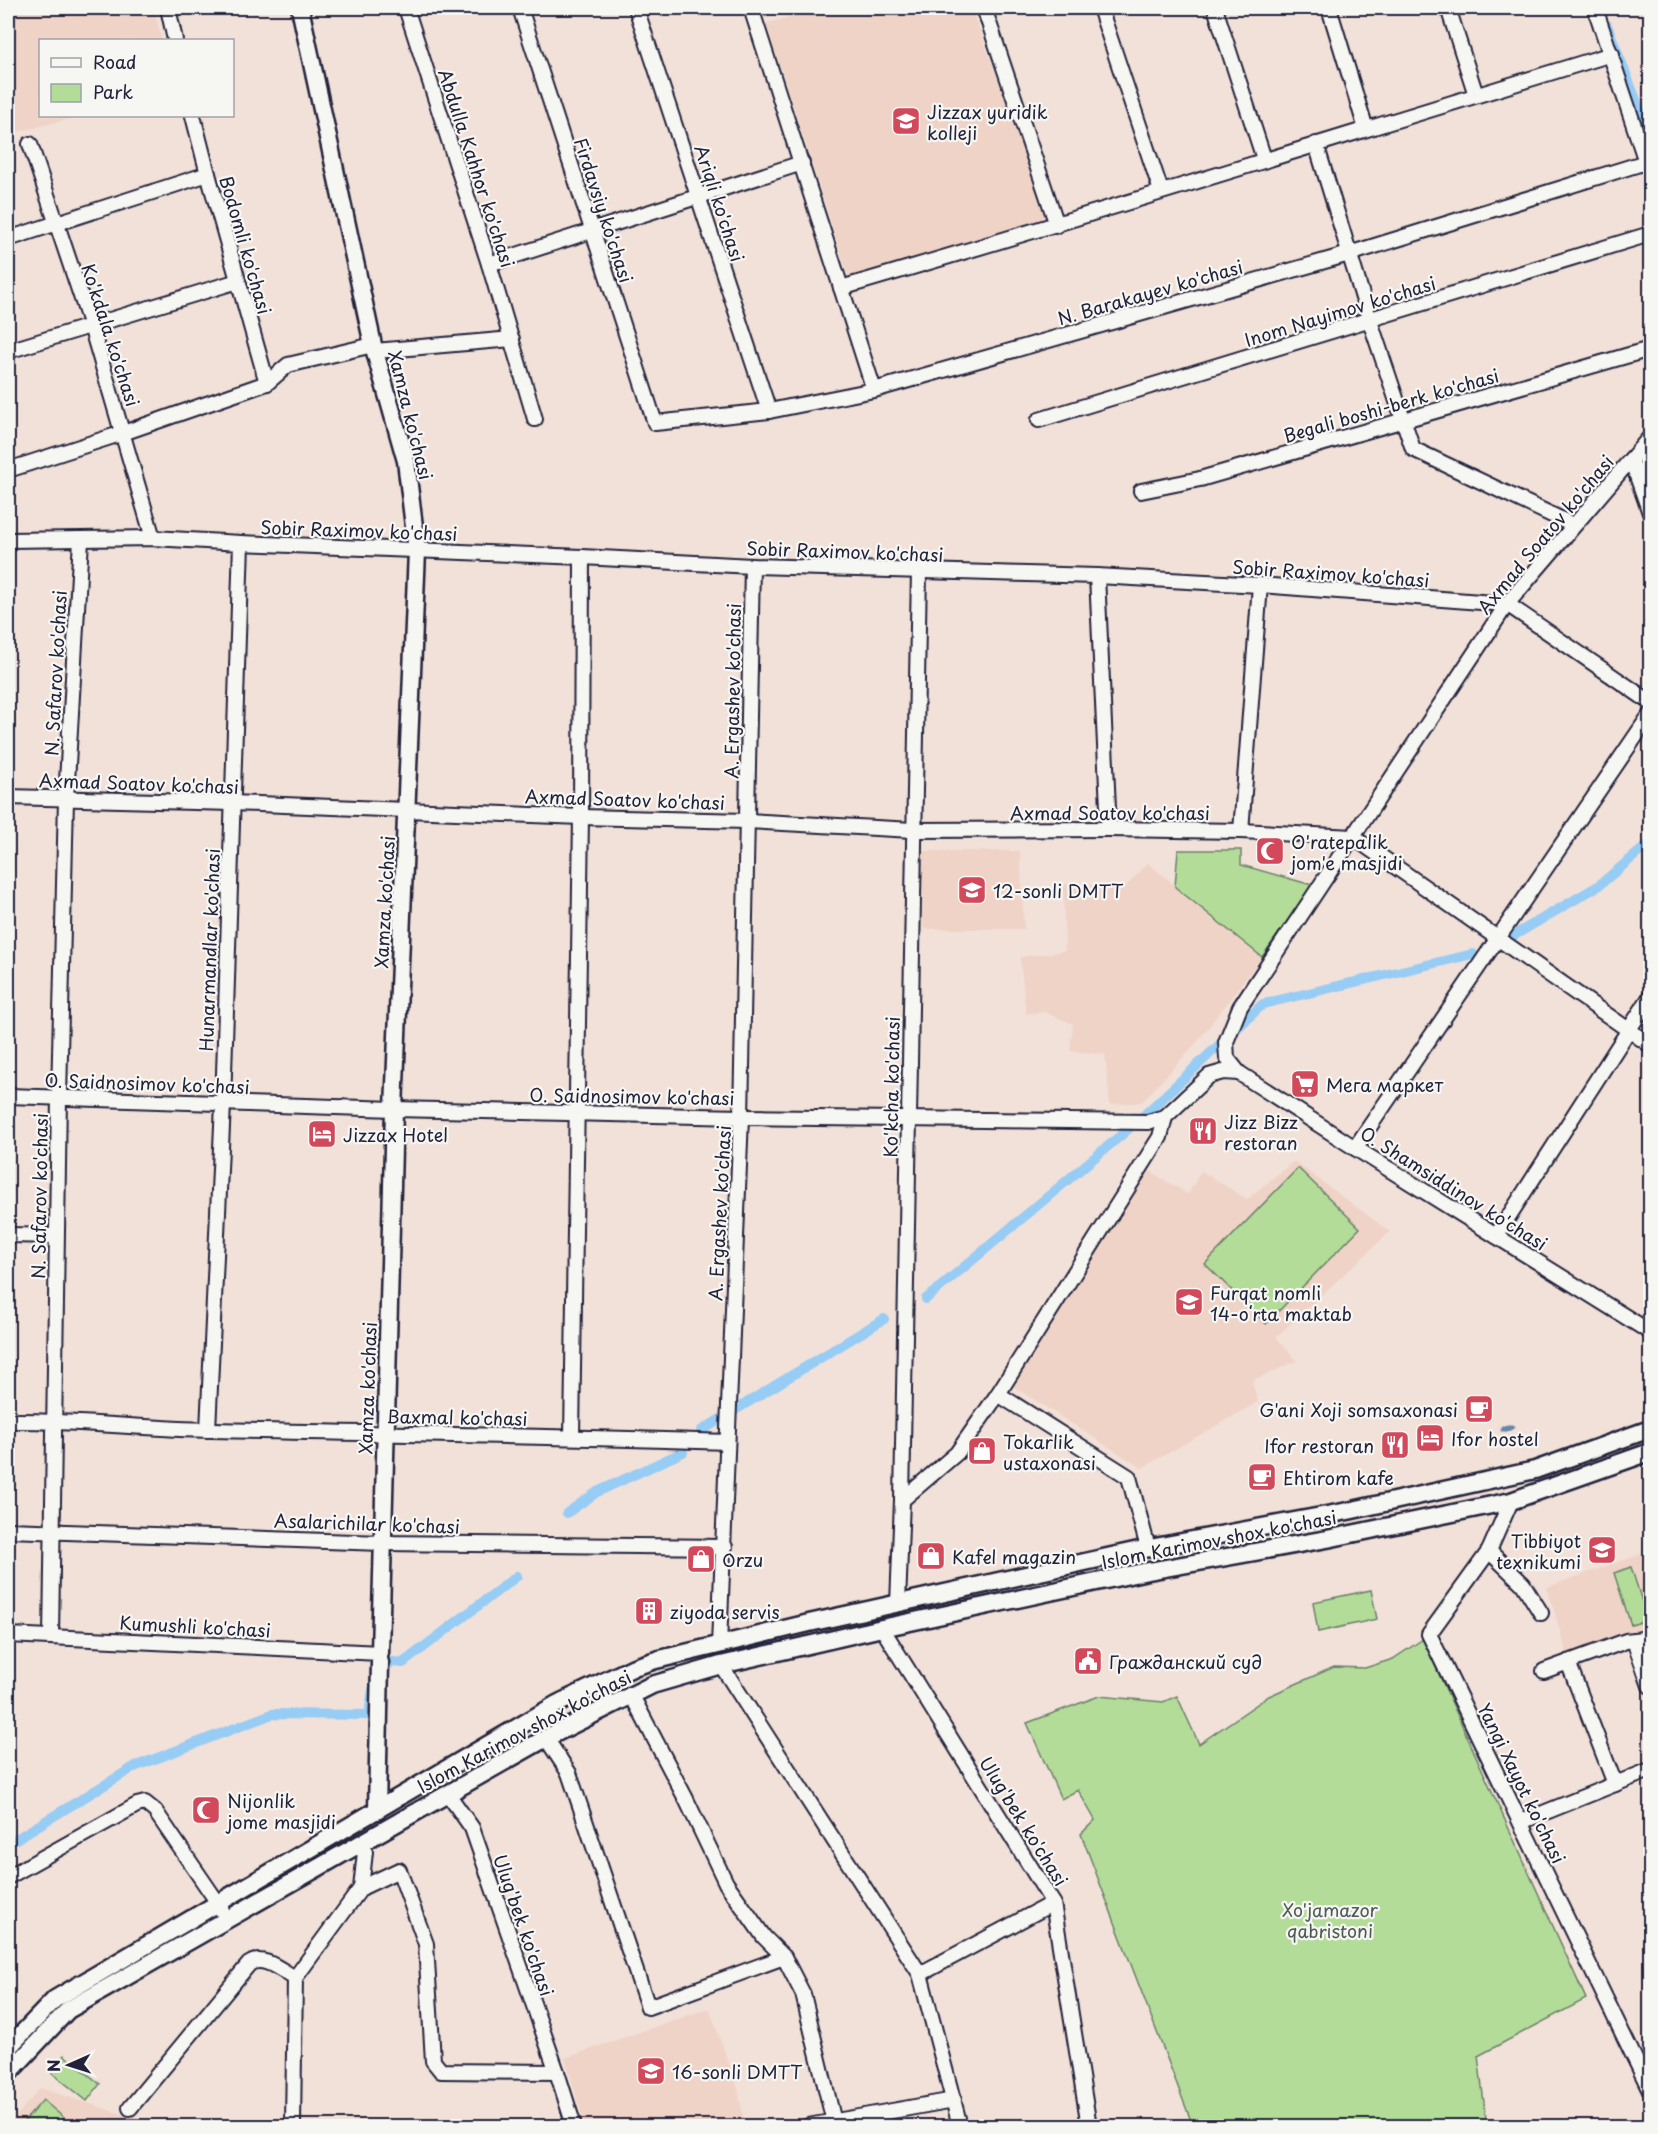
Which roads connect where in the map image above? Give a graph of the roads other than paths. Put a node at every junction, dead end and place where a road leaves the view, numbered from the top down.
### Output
1 (168, 8) edge
2 (300, 8) edge
3 (406, 8) edge
4 (519, 8) edge
5 (636, 8) edge
6 (751, 8) edge
7 (984, 8) edge
8 (1100, 8) edge
9 (1215, 8) edge
10 (1329, 8) edge
11 (1448, 8) edge
12 (1595, 8) edge
13 (176, 39) edge
14 (1612, 54) junction
15 (1476, 95) junction
16 (194, 117) edge
17 (1366, 129) junction
18 (30, 144) dead end
19 (1316, 144) junction
20 (1264, 159) junction
21 (802, 163) junction
22 (1648, 165) edge
23 (208, 174) junction
24 (1161, 191) junction
25 (700, 198) junction
26 (56, 224) junction
27 (1057, 225) junction
28 (593, 232) junction
29 (1650, 234) edge
30 (8, 238) edge
31 (1349, 254) junction
32 (489, 264) junction
33 (238, 281) junction
34 (842, 288) junction
35 (1370, 321) junction
36 (91, 326) junction
37 (512, 339) junction
38 (374, 348) junction
39 (1650, 349) edge
40 (8, 351) edge
41 (267, 384) junction
42 (874, 390) junction
43 (769, 411) junction
44 (535, 419) dead end
45 (1039, 420) dead end
46 (1404, 421) junction
47 (655, 423) joint
48 (123, 433) junction
49 (1650, 437) edge
50 (1631, 459) junction
51 (8, 470) edge
52 (1141, 491) dead end
53 (1650, 513) edge
54 (1573, 525) junction
55 (153, 538) junction
56 (8, 540) edge
57 (81, 540) junction
58 (241, 543) junction
59 (417, 551) junction
60 (582, 557) junction
61 (752, 566) junction
62 (919, 571) junction
63 (1097, 576) junction
64 (1260, 585) junction
65 (1507, 604) junction
66 (1650, 702) edge
67 (1650, 715) edge
68 (8, 797) edge
69 (66, 799) junction
70 (232, 803) junction
71 (407, 810) junction
72 (581, 817) junction
73 (747, 820) junction
74 (1109, 829) junction
75 (913, 830) junction
76 (1241, 831) junction
77 (1353, 837) junction
78 (1497, 938) junction
79 (1650, 997) edge
80 (1629, 1029) junction
81 (1650, 1045) edge
82 (1239, 1073) junction
83 (8, 1096) edge
84 (59, 1097) junction
85 (223, 1104) junction
86 (394, 1109) junction
87 (577, 1112) junction
88 (741, 1117) junction
89 (1165, 1117) junction
90 (909, 1119) junction
91 (1355, 1148) junction
92 (8, 1235) edge
93 (56, 1236) junction
94 (1496, 1236) junction
95 (1650, 1332) edge
96 (998, 1394) junction
97 (54, 1420) junction
98 (8, 1421) edge
99 (208, 1430) junction
100 (1650, 1430) edge
101 (385, 1433) junction
102 (572, 1437) junction
103 (726, 1442) junction
104 (1650, 1452) edge
105 (902, 1500) junction
106 (1511, 1501) junction
107 (8, 1530) edge
108 (52, 1531) junction
109 (1232, 1534) junction
110 (382, 1543) junction
111 (725, 1547) junction
112 (1144, 1549) junction
113 (1489, 1551) junction
114 (1235, 1555) junction
115 (1143, 1572) junction
116 (898, 1604) junction
117 (1541, 1613) dead end
118 (882, 1628) junction
119 (8, 1635) edge
120 (51, 1637) junction
121 (1650, 1638) edge
122 (1634, 1640) junction
123 (719, 1645) junction
124 (380, 1662) junction
125 (1568, 1662) junction
126 (722, 1665) junction
127 (1544, 1671) dead end
128 (1650, 1686) edge
129 (631, 1694) junction
130 (546, 1738) junction
131 (1650, 1770) edge
132 (1615, 1784) junction
133 (448, 1794) junction
134 (377, 1811) junction
135 (1521, 1822) junction
136 (353, 1848) junction
137 (286, 1864) junction
138 (8, 1877) edge
139 (296, 1880) junction
140 (361, 1888) junction
141 (1053, 1903) junction
142 (213, 1907) junction
143 (221, 1923) junction
144 (784, 1957) junction
145 (920, 1974) junction
146 (295, 1978) junction
147 (8, 2048) edge
148 (557, 2073) junction
149 (8, 2074) edge
150 (1650, 2090) edge
151 (954, 2100) junction
152 (130, 2108) dead end
153 (834, 2122) junction
154 (293, 2127) edge
155 (574, 2127) edge
156 (808, 2127) edge
157 (960, 2127) edge
158 (1089, 2127) edge

1 - 13 street
2 - 38 main road, Xamza ko'chasi
3 - 32 street, Abdulla Kahhor ko'chasi
4 - 28 street, Firdavsiy ko'chasi
5 - 25 street, Ariqli ko'chasi
6 - 21 street
7 - 27 street
8 - 24 street
9 - 20 street
10 - 17 street
11 - 15 street
12 - 14 street
14 - 15 street
14 - 22 street
15 - 17 street
16 - 23 street, Bodomli ko'chasi
17 - 19 street
18 - 26 street, Ko'kdala ko'chasi
19 - 20 street
19 - 31 street
20 - 24 street
21 - 25 street
21 - 34 street
22 - 31 street, N. Barakayev ko'chasi
23 - 26 street
23 - 33 street, Bodomli ko'chasi
24 - 27 street
25 - 28 street
25 - 43 street, Ariqli ko'chasi
26 - 30 street
26 - 36 street, Ko'kdala ko'chasi
27 - 34 street
28 - 32 street
28 - 47 street, Firdavsiy ko'chasi
29 - 35 street, Inom Nayimov ko'chasi
31 - 35 street
31 - 42 street, N. Barakayev ko'chasi
32 - 37 street, Abdulla Kahhor ko'chasi
33 - 36 street
33 - 41 street, Bodomli ko'chasi
34 - 42 street
35 - 45 street, Inom Nayimov ko'chasi
35 - 46 street
36 - 40 street
36 - 48 street, Ko'kdala ko'chasi
37 - 38 street
37 - 44 street, Abdulla Kahhor ko'chasi
38 - 41 street
38 - 59 main road, Xamza ko'chasi
39 - 46 street, Begali boshi-berk ko'chasi
41 - 48 street
42 - 43 street, N. Barakayev ko'chasi
43 - 47 street, N. Barakayev ko'chasi
46 - 52 street, Begali boshi-berk ko'chasi
46 - 54 street
48 - 51 street
48 - 55 street, Ko'kdala ko'chasi
49 - 50 street, Axmad Soatov ko'chasi
50 - 53 street
50 - 54 street, Axmad Soatov ko'chasi
54 - 65 street, Axmad Soatov ko'chasi
55 - 57 street, Sobir Raximov ko'chasi
55 - 58 street, Sobir Raximov ko'chasi
56 - 57 street, Sobir Raximov ko'chasi
57 - 69 street, N. Safarov ko'chasi
58 - 59 street, Sobir Raximov ko'chasi
58 - 70 street, Hunarmandlar ko'chasi
59 - 60 street, Sobir Raximov ko'chasi
59 - 71 main road, Xamza ko'chasi
60 - 61 street, Sobir Raximov ko'chasi
60 - 72 street
61 - 62 street, Sobir Raximov ko'chasi
61 - 73 street, A. Ergashev ko'chasi
62 - 63 street, Sobir Raximov ko'chasi
62 - 75 street, Ko'kcha ko'chasi
63 - 64 street, Sobir Raximov ko'chasi
63 - 74 street
64 - 65 street, Sobir Raximov ko'chasi
64 - 76 street
65 - 66 street
65 - 77 street, Axmad Soatov ko'chasi
67 - 78 street
68 - 69 street, Axmad Soatov ko'chasi
69 - 70 street, Axmad Soatov ko'chasi
69 - 84 street, N. Safarov ko'chasi
70 - 71 street, Axmad Soatov ko'chasi
70 - 85 street, Hunarmandlar ko'chasi
71 - 72 street, Axmad Soatov ko'chasi
71 - 86 main road, Xamza ko'chasi
72 - 73 street, Axmad Soatov ko'chasi
72 - 87 street
73 - 75 street, Axmad Soatov ko'chasi
73 - 88 street, A. Ergashev ko'chasi
74 - 75 street, Axmad Soatov ko'chasi
74 - 76 street, Axmad Soatov ko'chasi
75 - 90 street, Ko'kcha ko'chasi
76 - 77 street, Axmad Soatov ko'chasi
77 - 78 street
77 - 82 street, Axmad Soatov ko'chasi
78 - 80 street
78 - 91 street
79 - 80 street
80 - 81 street
80 - 94 street
82 - 89 street
82 - 91 street, O. Shamsiddinov ko'chasi
83 - 84 street, O. Saidnosimov ko'chasi
84 - 85 street, O. Saidnosimov ko'chasi
84 - 93 street, N. Safarov ko'chasi
85 - 86 street, O. Saidnosimov ko'chasi
85 - 99 street, Hunarmandlar ko'chasi
86 - 87 street, O. Saidnosimov ko'chasi
86 - 101 main road, Xamza ko'chasi
87 - 88 street, O. Saidnosimov ko'chasi
87 - 102 street
88 - 90 street, O. Saidnosimov ko'chasi
88 - 103 street, A. Ergashev ko'chasi
89 - 90 street, O. Saidnosimov ko'chasi
89 - 96 street
90 - 105 street, Ko'kcha ko'chasi
91 - 94 street, O. Shamsiddinov ko'chasi
92 - 93 street
93 - 97 street, N. Safarov ko'chasi
94 - 95 street, O. Shamsiddinov ko'chasi
96 - 105 street
96 - 112 street
97 - 98 street, Baxmal ko'chasi
97 - 99 street, Baxmal ko'chasi
97 - 108 street, N. Safarov ko'chasi
99 - 101 street, Baxmal ko'chasi
100 - 109 main road, Islom Karimov shox ko'chasi
101 - 102 street, Baxmal ko'chasi
101 - 110 main road, Xamza ko'chasi
102 - 103 street, Baxmal ko'chasi
103 - 111 street, A. Ergashev ko'chasi
104 - 106 main road, Islom Karimov shox ko'chasi
105 - 116 street, Ko'kcha ko'chasi
106 - 113 street, Yangi Xayot ko'chasi
106 - 114 main road, Islom Karimov shox ko'chasi
107 - 108 street, Asalarichilar ko'chasi
108 - 110 street, Asalarichilar ko'chasi
108 - 120 street, N. Safarov ko'chasi
109 - 112 main road, Islom Karimov shox ko'chasi
109 - 114 main road
110 - 111 street, Asalarichilar ko'chasi
110 - 124 main road, Xamza ko'chasi
111 - 123 street, A. Ergashev ko'chasi
112 - 115 main road
112 - 116 main road, Islom Karimov shox ko'chasi
113 - 117 street
113 - 135 street, Yangi Xayot ko'chasi
114 - 115 main road, Islom Karimov shox ko'chasi
115 - 118 main road, Islom Karimov shox ko'chasi
116 - 123 main road, Islom Karimov shox ko'chasi
118 - 126 main road, Islom Karimov shox ko'chasi
118 - 141 street, Ulug'bek ko'chasi
119 - 120 street, Kumushli ko'chasi
120 - 124 street, Kumushli ko'chasi
121 - 122 street
122 - 125 street
122 - 128 street
123 - 134 main road, Islom Karimov shox ko'chasi
124 - 134 main road, Xamza ko'chasi
125 - 127 street
125 - 132 street
126 - 129 main road, Islom Karimov shox ko'chasi
126 - 145 street
129 - 130 main road, Islom Karimov shox ko'chasi
129 - 144 street
130 - 133 main road, Islom Karimov shox ko'chasi
130 - 144 street
131 - 132 street
132 - 135 street
133 - 136 main road, Islom Karimov shox ko'chasi
133 - 148 street, Ulug'bek ko'chasi
134 - 137 main road, Islom Karimov shox ko'chasi
135 - 150 street, Yangi Xayot ko'chasi
136 - 139 main road, Islom Karimov shox ko'chasi
136 - 140 street
137 - 139 main road
137 - 142 main road, Islom Karimov shox ko'chasi
138 - 142 street
139 - 143 main road, Islom Karimov shox ko'chasi
140 - 146 street
140 - 148 street
141 - 145 street
141 - 158 street, Ulug'bek ko'chasi
142 - 143 main road
142 - 147 main road, Islom Karimov shox ko'chasi
143 - 149 main road, Islom Karimov shox ko'chasi
144 - 153 street
145 - 151 street
146 - 152 street
146 - 154 street
148 - 155 street, Ulug'bek ko'chasi
151 - 153 street
151 - 157 street
153 - 156 street

